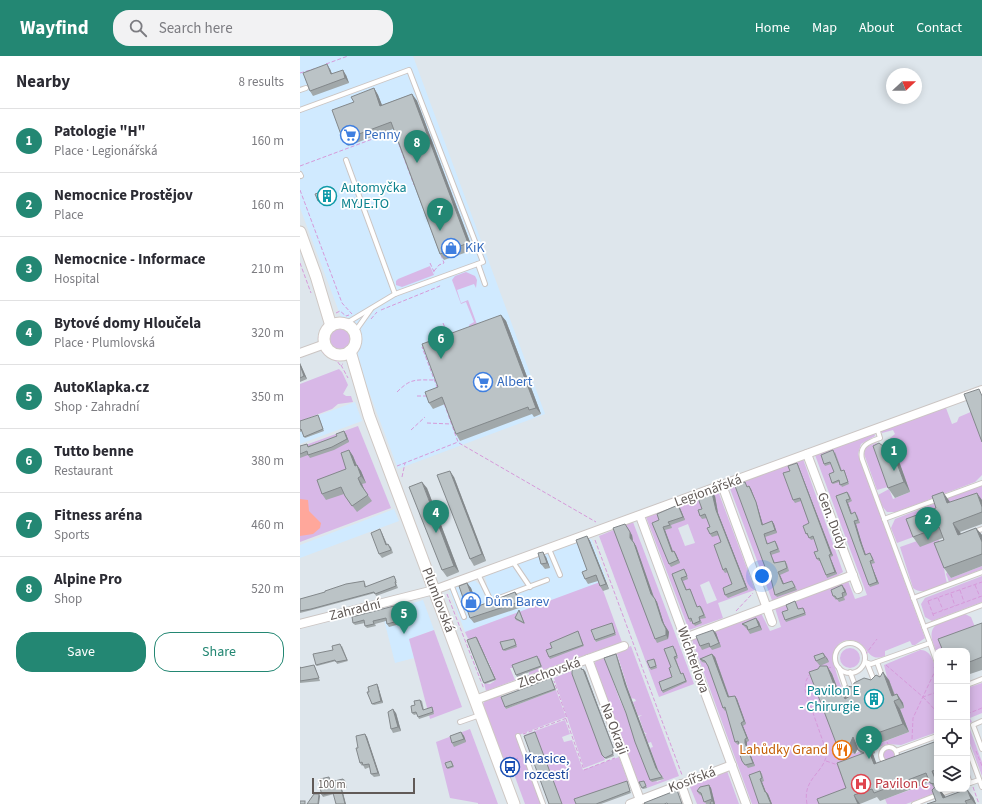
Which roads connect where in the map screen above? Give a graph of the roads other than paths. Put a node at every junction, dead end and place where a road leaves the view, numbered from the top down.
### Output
1 (306, 88) edge
2 (300, 90) edge
3 (300, 110) edge
4 (346, 160) dead end
5 (300, 232) edge
6 (478, 264) junction
7 (485, 284) dead end
8 (395, 294) junction
9 (373, 306) junction
10 (334, 323) junction
11 (354, 333) junction
12 (321, 345) junction
13 (300, 353) edge
14 (344, 357) junction
15 (982, 390) edge
16 (877, 428) junction
17 (807, 454) junction
18 (982, 483) edge
19 (722, 485) junction
20 (640, 516) junction
21 (884, 519) junction
22 (982, 529) edge
23 (970, 534) edge
24 (549, 549) junction
25 (513, 562) junction
26 (982, 572) edge
27 (478, 574) junction
28 (560, 575) dead end
29 (853, 575) junction
30 (547, 580) dead end
31 (443, 587) junction
32 (530, 587) junction
33 (858, 589) dead end
34 (913, 598) junction
35 (982, 606) edge
36 (767, 607) junction
37 (464, 617) dead end
38 (772, 622) dead end
39 (300, 624) edge
40 (924, 627) junction
41 (685, 638) junction
42 (930, 643) junction
43 (624, 646) dead end
44 (588, 659) junction
45 (934, 659) edge
46 (879, 661) junction
47 (866, 662) junction
48 (838, 665) junction
49 (850, 672) junction
50 (982, 679) edge
51 (885, 682) edge
52 (970, 684) edge
53 (876, 685) edge
54 (857, 692) edge
55 (480, 698) junction
56 (852, 704) edge
57 (480, 715) junction
58 (982, 721) edge
59 (460, 722) dead end
60 (518, 736) road end
61 (934, 737) edge
62 (982, 749) edge
63 (896, 751) junction
64 (970, 754) edge
65 (732, 765) junction
66 (980, 780) junction
67 (683, 784) junction
68 (970, 784) edge
69 (982, 787) edge
70 (937, 795) edge
71 (640, 800) junction
72 (514, 804) edge
73 (543, 804) edge
74 (630, 804) edge
75 (688, 804) edge
76 (746, 804) edge
77 (914, 804) edge

1 - 2 lane
3 - 6 lane
4 - 8 lane
5 - 10 main road
6 - 7 lane
6 - 8 lane
8 - 9 lane
9 - 10 lane
9 - 11 lane
10 - 11 main road
10 - 12 main road
11 - 14 main road, Plumlovská
12 - 13 street
12 - 14 main road
14 - 31 main road, Plumlovská
15 - 16 street, Legionářská
16 - 17 street, Legionářská
16 - 21 lane
17 - 19 street, Legionářská
17 - 29 street, Gen. Dudy
18 - 21 lane
19 - 20 street, Legionářská
19 - 36 street
20 - 24 street, Legionářská
20 - 41 street, Wichterlova
21 - 34 lane
22 - 23 lane
24 - 25 street, Legionářská
24 - 28 lane
25 - 27 street, Legionářská
25 - 32 lane
26 - 34 lane
27 - 31 street, Legionářská
27 - 32 lane
29 - 33 street, Gen. Dudy
29 - 36 street
30 - 32 lane
31 - 37 lane
31 - 39 street, Zahradní
31 - 55 main road, Plumlovská
34 - 40 lane
35 - 40 lane
36 - 38 street
36 - 41 street
40 - 42 lane
41 - 65 street, Wichterlova
42 - 45 lane
42 - 46 lane
43 - 44 street, Zlechovská
44 - 55 street, Zlechovská
44 - 71 street, Na Okraji
46 - 47 lane
46 - 51 lane
47 - 48 lane
47 - 49 lane
47 - 53 lane
48 - 49 lane
48 - 56 lane
49 - 54 lane
50 - 52 lane
55 - 57 main road, Plumlovská
57 - 59 lane
57 - 72 main road, Plumlovská
58 - 62 lane
60 - 73 lane
61 - 63 lane
63 - 63 lane
64 - 66 lane
65 - 67 street, Kosířská
65 - 76 street, Wichterlova
66 - 68 lane
66 - 69 lane
67 - 71 street, Kosířská
67 - 75 street
70 - 77 lane
71 - 74 street, Kosířská

